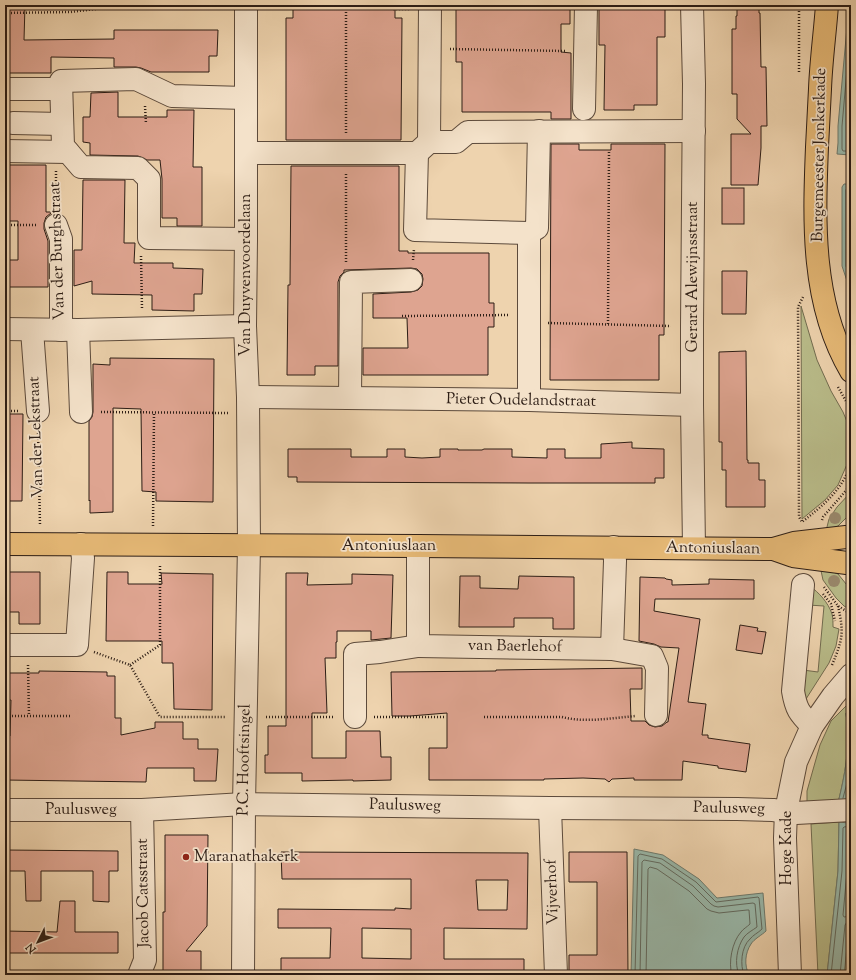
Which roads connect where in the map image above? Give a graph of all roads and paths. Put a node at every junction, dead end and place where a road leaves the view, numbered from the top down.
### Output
1 (586, 5) edge
2 (692, 5) edge
3 (827, 5) edge
4 (246, 6) edge
5 (430, 7) edge
6 (5, 13) edge
7 (430, 49) junction
8 (586, 51) junction
9 (61, 89) junction
10 (9, 94) edge
11 (245, 98) junction
12 (584, 108) dead end
13 (62, 124) junction
14 (539, 131) junction
15 (609, 131) junction
16 (694, 131) junction
17 (11, 138) edge
18 (423, 147) junction
19 (67, 151) junction
20 (246, 152) junction
21 (5, 225) edge
22 (56, 225) junction
23 (415, 230) junction
24 (529, 233) junction
25 (149, 238) junction
26 (246, 239) junction
27 (411, 280) joint
28 (804, 294) dead end
29 (402, 316) dead end
30 (528, 319) junction
31 (608, 324) junction
32 (245, 326) junction
33 (692, 326) junction
34 (142, 328) junction
35 (5, 329) edge
36 (32, 330) junction
37 (70, 330) junction
38 (851, 371) edge
39 (350, 398) junction
40 (529, 400) junction
41 (248, 405) junction
42 (692, 405) junction
43 (5, 411) edge
44 (38, 411) junction
45 (81, 412) joint
46 (154, 412) junction
47 (849, 469) dead end
48 (851, 479) edge
49 (850, 486) edge
50 (823, 517) dead end
51 (849, 531) edge
52 (5, 544) edge
53 (40, 544) junction
54 (81, 544) junction
55 (156, 544) junction
56 (249, 545) junction
57 (418, 546) junction
58 (614, 548) junction
59 (694, 548) junction
60 (773, 549) junction
61 (849, 567) edge
62 (803, 585) dead end
63 (5, 645) edge
64 (28, 645) junction
65 (418, 646) junction
66 (612, 649) junction
67 (130, 665) dead end
68 (851, 675) edge
69 (656, 715) joint
70 (12, 716) dead end
71 (29, 716) junction
72 (71, 716) dead end
73 (355, 717) dead end
74 (484, 717) dead end
75 (812, 726) junction
76 (244, 804) junction
77 (550, 808) junction
78 (5, 810) edge
79 (142, 810) junction
80 (851, 810) edge
81 (795, 812) junction
82 (139, 975) edge
83 (243, 975) edge
84 (556, 975) edge
85 (790, 975) edge

1 - 8 street
2 - 16 street, Gerard Alewijnsstraat
3 - 38 main road, Burgemeester Jonkerkade
4 - 5 path
4 - 6 path
4 - 11 street, Van Duyvenvoordelaan
5 - 7 street
7 - 8 path
7 - 18 street
8 - 12 street
9 - 10 street
9 - 11 street
9 - 13 street
10 - 17 street
11 - 20 street, Van Duyvenvoordelaan
13 - 17 street
13 - 19 street
14 - 15 street
14 - 18 street
14 - 24 street
15 - 16 street
15 - 31 path
16 - 33 street, Gerard Alewijnsstraat
17 - 19 street
18 - 20 street
18 - 23 street
19 - 22 path, Van der Burghstraat
19 - 25 street, Van der Burghstraat
20 - 26 street, Van Duyvenvoordelaan
21 - 22 path
22 - 37 street, Van der Burghstraat
23 - 24 street
23 - 27 path
24 - 30 street
25 - 26 street
25 - 34 path
26 - 32 street, Van Duyvenvoordelaan
27 - 39 street
28 - 47 path
29 - 30 path
30 - 31 path
30 - 40 street
31 - 33 path
32 - 34 street
32 - 41 street, Van Duyvenvoordelaan
33 - 42 street, Gerard Alewijnsstraat
34 - 37 street
35 - 36 street
36 - 37 street
36 - 44 street, Van der Lekstraat
37 - 45 street
39 - 40 street, Pieter Oudelandstraat
39 - 41 street, Pieter Oudelandstraat
40 - 42 street, Pieter Oudelandstraat
41 - 46 path
41 - 56 street, Van Duyvenvoordelaan
42 - 59 street, Gerard Alewijnsstraat
43 - 44 path
44 - 53 path, Van der Lekstraat
45 - 46 path
46 - 55 path
48 - 49 path
49 - 50 path
51 - 60 main road, Antoniuslaan
51 - 61 main road
52 - 53 main road, Antoniuslaan
53 - 54 main road, Antoniuslaan
54 - 55 main road, Antoniuslaan
54 - 64 street
55 - 56 main road, Antoniuslaan
55 - 67 path
56 - 57 main road, Antoniuslaan
56 - 76 street, P.C. Hooftsingel
57 - 58 main road, Antoniuslaan
57 - 65 street
58 - 59 main road, Antoniuslaan
58 - 66 street
59 - 60 main road, Antoniuslaan
60 - 61 main road, Antoniuslaan
62 - 75 street
63 - 64 street
64 - 71 path
65 - 66 street, van Baerlehof
65 - 73 street, van Baerlehof
66 - 69 street, van Baerlehof
68 - 75 street, Hoge Kade
69 - 74 path
70 - 71 path
71 - 72 path
75 - 81 street, Hoge Kade
76 - 77 street, Paulusweg
76 - 79 street, Paulusweg
76 - 83 street, P.C. Hooftsingel
77 - 81 street, Paulusweg
77 - 84 street, Vijverhof
78 - 79 street, Paulusweg
79 - 82 street, Jacob Catsstraat
80 - 81 street, Paulusweg
81 - 85 street, Hoge Kade

